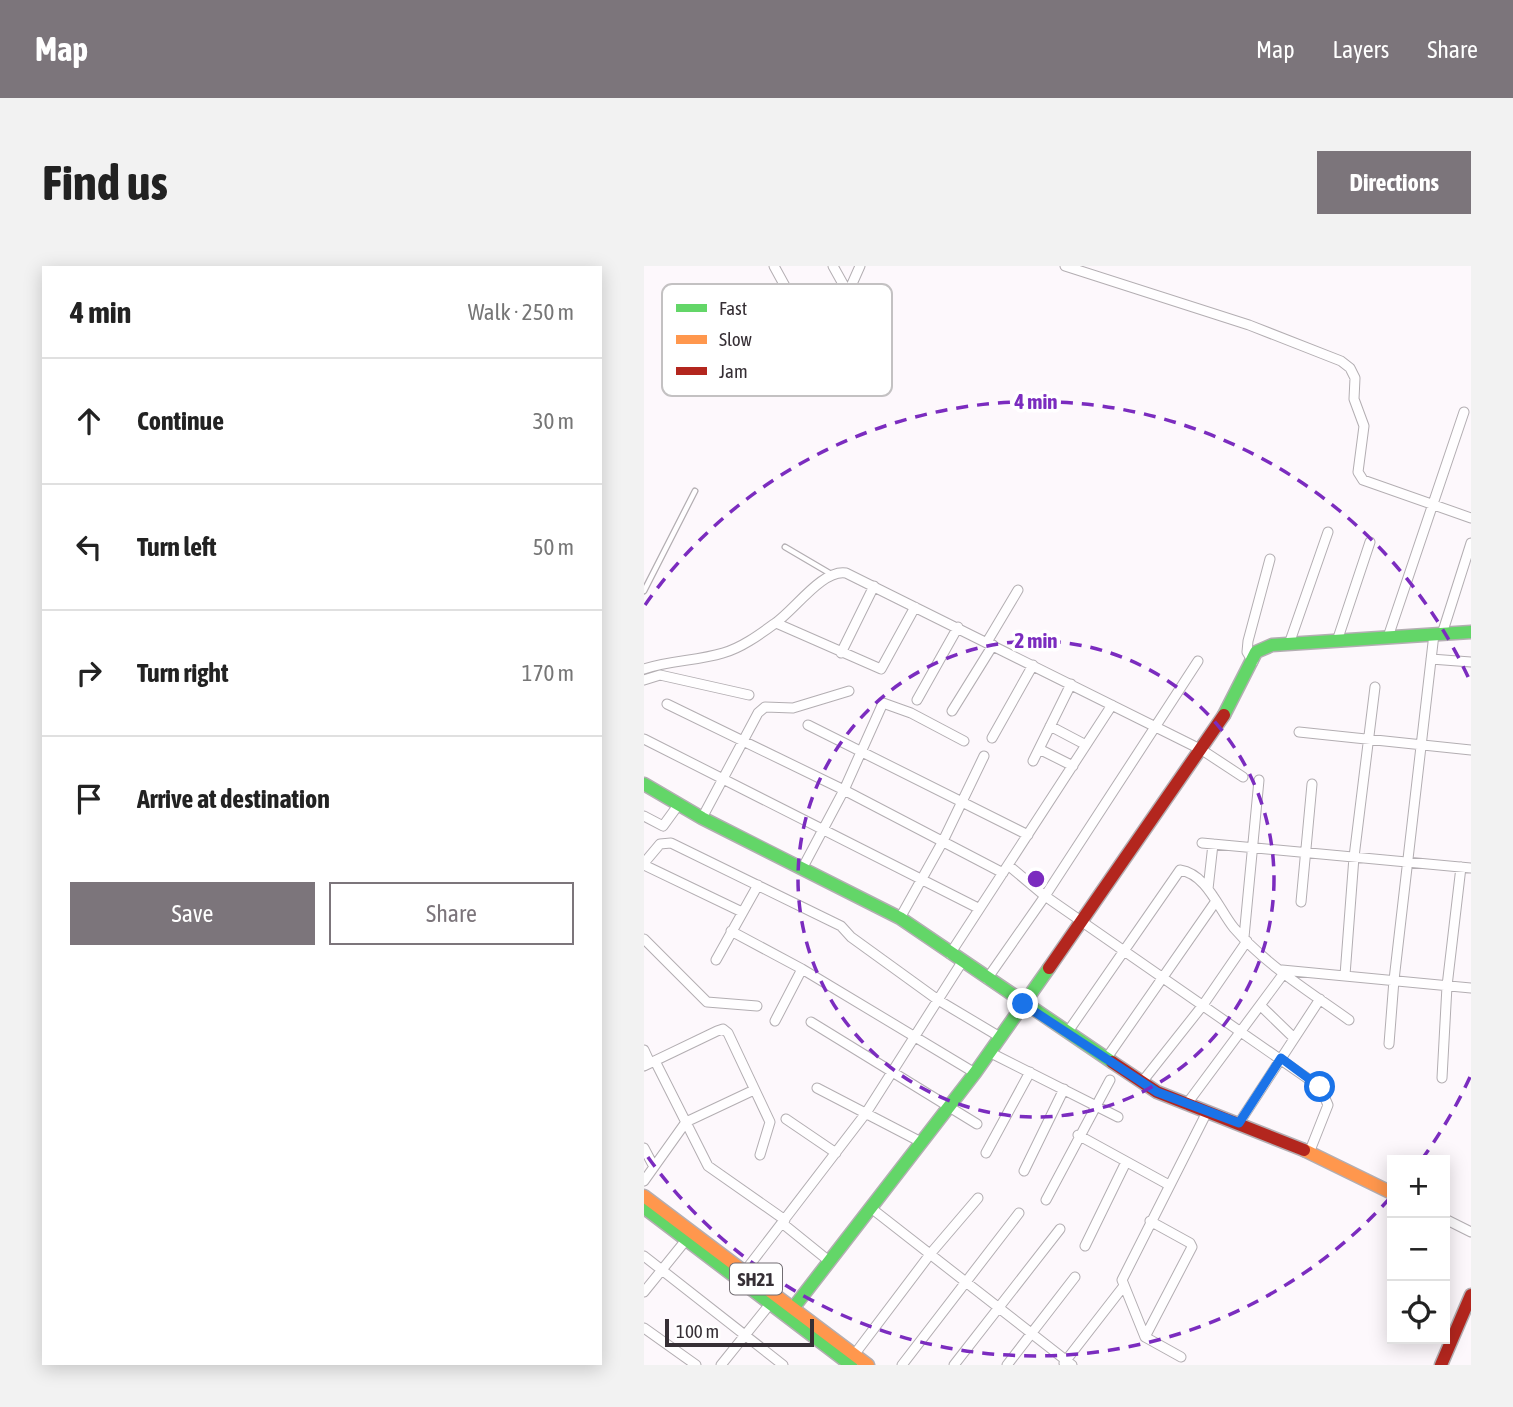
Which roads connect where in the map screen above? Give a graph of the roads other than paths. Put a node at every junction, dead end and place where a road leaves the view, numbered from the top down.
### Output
1 (774, 266) edge
2 (833, 266) edge
3 (860, 266) edge
4 (1065, 266) edge
5 (785, 284) edge
6 (843, 284) edge
7 (852, 284) edge
8 (1464, 412) dead end
9 (695, 491) dead end
10 (1434, 506) junction
11 (1471, 518) edge
12 (1328, 532) dead end
13 (1370, 542) dead end
14 (1471, 542) edge
15 (785, 547) dead end
16 (1270, 559) dead end
17 (831, 574) junction
18 (874, 586) junction
19 (1018, 590) dead end
20 (644, 591) edge
21 (915, 607) junction
22 (776, 623) junction
23 (958, 626) junction
24 (1471, 632) edge
25 (1438, 634) junction
26 (1388, 637) junction
27 (1337, 641) junction
28 (990, 643) junction
29 (1289, 644) junction
30 (841, 653) junction
31 (1431, 659) junction
32 (1198, 661) dead end
33 (1253, 662) junction
34 (1471, 662) edge
35 (1033, 665) junction
36 (644, 668) edge
37 (644, 680) edge
38 (1071, 684) junction
39 (1375, 687) dead end
40 (849, 691) dead end
41 (749, 695) dead end
42 (918, 700) dead end
43 (667, 704) dead end
44 (1112, 705) junction
45 (952, 711) dead end
46 (808, 725) dead end
47 (1050, 726) junction
48 (1156, 727) junction
49 (1299, 732) dead end
50 (992, 738) dead end
51 (644, 739) edge
52 (1366, 739) junction
53 (741, 740) junction
54 (964, 741) dead end
55 (1086, 745) junction
56 (1421, 745) junction
57 (1039, 749) junction
58 (1202, 750) junction
59 (1471, 750) edge
60 (862, 752) junction
61 (984, 756) dead end
62 (1033, 761) dead end
63 (1073, 766) junction
64 (723, 777) junction
65 (1243, 777) dead end
66 (1259, 780) dead end
67 (644, 784) edge
68 (1312, 784) dead end
69 (844, 790) junction
70 (962, 802) junction
71 (679, 804) junction
72 (644, 817) edge
73 (702, 818) junction
74 (824, 828) junction
75 (1028, 835) junction
76 (943, 841) junction
77 (1202, 843) dead end
78 (1213, 844) junction
79 (1252, 848) junction
80 (1306, 853) junction
81 (1354, 857) junction
82 (1408, 862) junction
83 (644, 864) edge
84 (1466, 867) edge
85 (802, 869) junction
86 (1005, 869) junction
87 (923, 880) junction
88 (758, 885) junction
89 (1208, 889) junction
90 (1045, 896) junction
91 (1216, 901) junction
92 (1301, 902) dead end
93 (978, 908) junction
94 (742, 912) junction
95 (900, 918) junction
96 (1081, 920) junction
97 (732, 931) junction
98 (644, 939) edge
99 (1245, 939) junction
100 (1125, 951) junction
101 (950, 954) junction
102 (716, 960) dead end
103 (962, 962) junction
104 (802, 969) junction
105 (1282, 972) junction
106 (1345, 975) junction
107 (1163, 977) junction
108 (987, 979) junction
109 (1394, 980) junction
110 (1447, 986) junction
111 (1471, 988) edge
112 (1320, 999) junction
113 (938, 1000) junction
114 (1023, 1004) junction
115 (1203, 1005) junction
116 (757, 1006) dead end
117 (1261, 1006) junction
118 (1349, 1020) dead end
119 (775, 1021) dead end
120 (811, 1022) dead end
121 (1242, 1032) junction
122 (1067, 1033) junction
123 (1000, 1037) junction
124 (914, 1038) junction
125 (1294, 1038) junction
126 (1389, 1044) dead end
127 (644, 1050) edge
128 (989, 1052) junction
129 (1281, 1058) junction
130 (1106, 1059) junction
131 (650, 1063) edge
132 (892, 1072) junction
133 (1030, 1072) junction
134 (975, 1073) junction
135 (1442, 1078) dead end
136 (1110, 1080) dead end
137 (1142, 1082) junction
138 (817, 1088) dead end
139 (1064, 1089) junction
140 (754, 1090) junction
141 (1094, 1105) junction
142 (1186, 1105) junction
143 (949, 1107) junction
144 (1208, 1112) junction
145 (866, 1114) junction
146 (1118, 1116) dead end
147 (786, 1119) dead end
148 (686, 1122) junction
149 (1239, 1123) junction
150 (977, 1124) dead end
151 (1078, 1135) junction
152 (921, 1142) junction
153 (644, 1147) edge
154 (836, 1153) junction
155 (986, 1153) dead end
156 (1309, 1153) junction
157 (761, 1155) dead end
158 (1126, 1162) junction
159 (654, 1167) junction
160 (1024, 1171) dead end
161 (644, 1181) edge
162 (1169, 1185) junction
163 (1387, 1191) edge
164 (644, 1196) edge
165 (978, 1198) dead end
166 (1046, 1200) dead end
167 (644, 1208) edge
168 (870, 1208) junction
169 (1019, 1213) dead end
170 (1150, 1221) junction
171 (1450, 1221) edge
172 (783, 1222) junction
173 (1060, 1229) dead end
174 (1471, 1231) edge
175 (686, 1240) junction
176 (1084, 1246) dead end
177 (931, 1254) junction
178 (644, 1256) edge
179 (830, 1261) junction
180 (662, 1270) junction
181 (746, 1271) junction
182 (1075, 1277) dead end
183 (966, 1283) junction
184 (1124, 1287) junction
185 (644, 1292) edge
186 (1471, 1295) edge
187 (771, 1304) junction
188 (794, 1307) junction
189 (998, 1307) junction
190 (644, 1328) edge
191 (1031, 1333) junction
192 (745, 1336) junction
193 (1145, 1336) junction
194 (1181, 1357) dead end
195 (853, 1360) edge
196 (1067, 1363) edge
197 (696, 1365) edge
198 (721, 1365) edge
199 (783, 1365) edge
200 (868, 1365) edge
201 (902, 1365) edge
202 (954, 1365) edge
203 (1007, 1365) edge
204 (1441, 1365) edge

1 - 5 street
2 - 6 street
3 - 7 street
4 - 10 street
8 - 10 street
9 - 20 lane
10 - 11 street
10 - 26 street
12 - 29 street
13 - 27 street
14 - 25 street
15 - 17 lane
16 - 33 street
17 - 18 street
17 - 22 street
18 - 21 street
18 - 30 street
19 - 28 street
21 - 23 street
21 - 30 street
22 - 30 street
22 - 36 street
23 - 28 street
23 - 42 street
24 - 25 street
25 - 26 street
25 - 31 street
26 - 27 street
27 - 29 street
28 - 35 street
28 - 45 street
29 - 33 street
31 - 34 street
31 - 56 street
32 - 48 street
33 - 58 street
35 - 38 street
35 - 50 street
37 - 41 street
38 - 44 street
38 - 47 street
39 - 52 street
40 - 53 street
43 - 53 street
44 - 48 street
44 - 55 street
46 - 60 street
47 - 55 street
47 - 57 street
48 - 58 street
48 - 90 street
49 - 52 street
51 - 64 street
52 - 56 street
52 - 81 street
53 - 64 street
53 - 69 street
54 - 60 street
55 - 63 street
56 - 59 street
56 - 82 street
57 - 62 street
57 - 63 street
58 - 65 street
58 - 96 street
60 - 69 street
60 - 70 street
61 - 70 street
63 - 75 street
64 - 73 street
64 - 74 street
66 - 79 street
67 - 71 street
68 - 80 street
69 - 74 street
69 - 76 street
70 - 75 street
70 - 76 street
71 - 72 street
71 - 73 street
73 - 85 street
74 - 85 street
74 - 87 street
75 - 86 street
76 - 86 street
76 - 87 street
77 - 78 street
78 - 79 street
78 - 89 street
79 - 80 street
79 - 99 street
80 - 81 street
80 - 92 street
81 - 82 street
81 - 106 street
82 - 84 street
82 - 109 street
83 - 88 street
83 - 94 street
84 - 110 street
85 - 95 street
86 - 90 street
86 - 93 street
87 - 93 street
87 - 95 street
88 - 94 street
88 - 113 street
89 - 91 street
89 - 100 street
90 - 96 street
90 - 108 street
91 - 99 street
91 - 107 street
93 - 101 street
94 - 97 street
95 - 101 street
96 - 100 street
96 - 114 street
97 - 102 street
97 - 104 street
98 - 116 street
99 - 105 street
99 - 115 street
100 - 107 street
100 - 122 street
101 - 103 street
103 - 108 street
103 - 113 street
104 - 119 street
104 - 124 street
105 - 106 street
105 - 112 street
105 - 117 street
106 - 109 street
107 - 115 street
107 - 130 street
108 - 114 street
109 - 110 street
109 - 126 street
110 - 111 street
110 - 135 street
112 - 118 street
112 - 125 street
113 - 123 street
113 - 124 street
114 - 122 street
114 - 123 street
115 - 121 street
115 - 137 street
117 - 121 street
117 - 125 street
120 - 132 street
121 - 129 street
121 - 142 street
122 - 130 street
123 - 128 street
124 - 132 street
124 - 134 street
125 - 129 street
127 - 131 street
128 - 133 street
128 - 134 street
129 - 149 street
129 - 156 street
130 - 137 street
131 - 140 street
131 - 148 street
132 - 143 street
132 - 145 street
133 - 139 street
133 - 155 street
134 - 143 street
136 - 141 street
137 - 142 street
138 - 145 street
139 - 141 street
139 - 160 street
140 - 148 street
140 - 157 street
141 - 146 street
141 - 151 street
142 - 144 street
143 - 150 street
143 - 152 street
144 - 149 street
144 - 162 street
145 - 152 street
145 - 154 street
147 - 154 street
148 - 159 street
148 - 172 street
149 - 156 street
151 - 158 street
151 - 166 street
152 - 168 street
153 - 159 street
154 - 172 street
156 - 163 street
158 - 162 street
158 - 176 street
159 - 161 street
162 - 170 street
164 - 181 street, SH21
165 - 177 street
167 - 175 street, SH21
168 - 177 street
168 - 179 street
169 - 183 street
170 - 184 street
170 - 193 street
171 - 174 street
172 - 179 street
172 - 181 street
173 - 189 street
175 - 180 street
175 - 187 street, SH21
177 - 183 street
177 - 195 street
178 - 180 street
179 - 188 street
180 - 185 street
180 - 192 street
181 - 188 street, SH21
182 - 191 street
183 - 189 street
183 - 201 street
184 - 193 street
184 - 196 street
186 - 204 street
187 - 192 street
187 - 195 street, SH21
188 - 195 street, SH21
189 - 191 street
189 - 202 street
190 - 197 street
191 - 196 street
191 - 203 street
192 - 198 street
192 - 199 street
193 - 194 street
195 - 200 street, SH21

